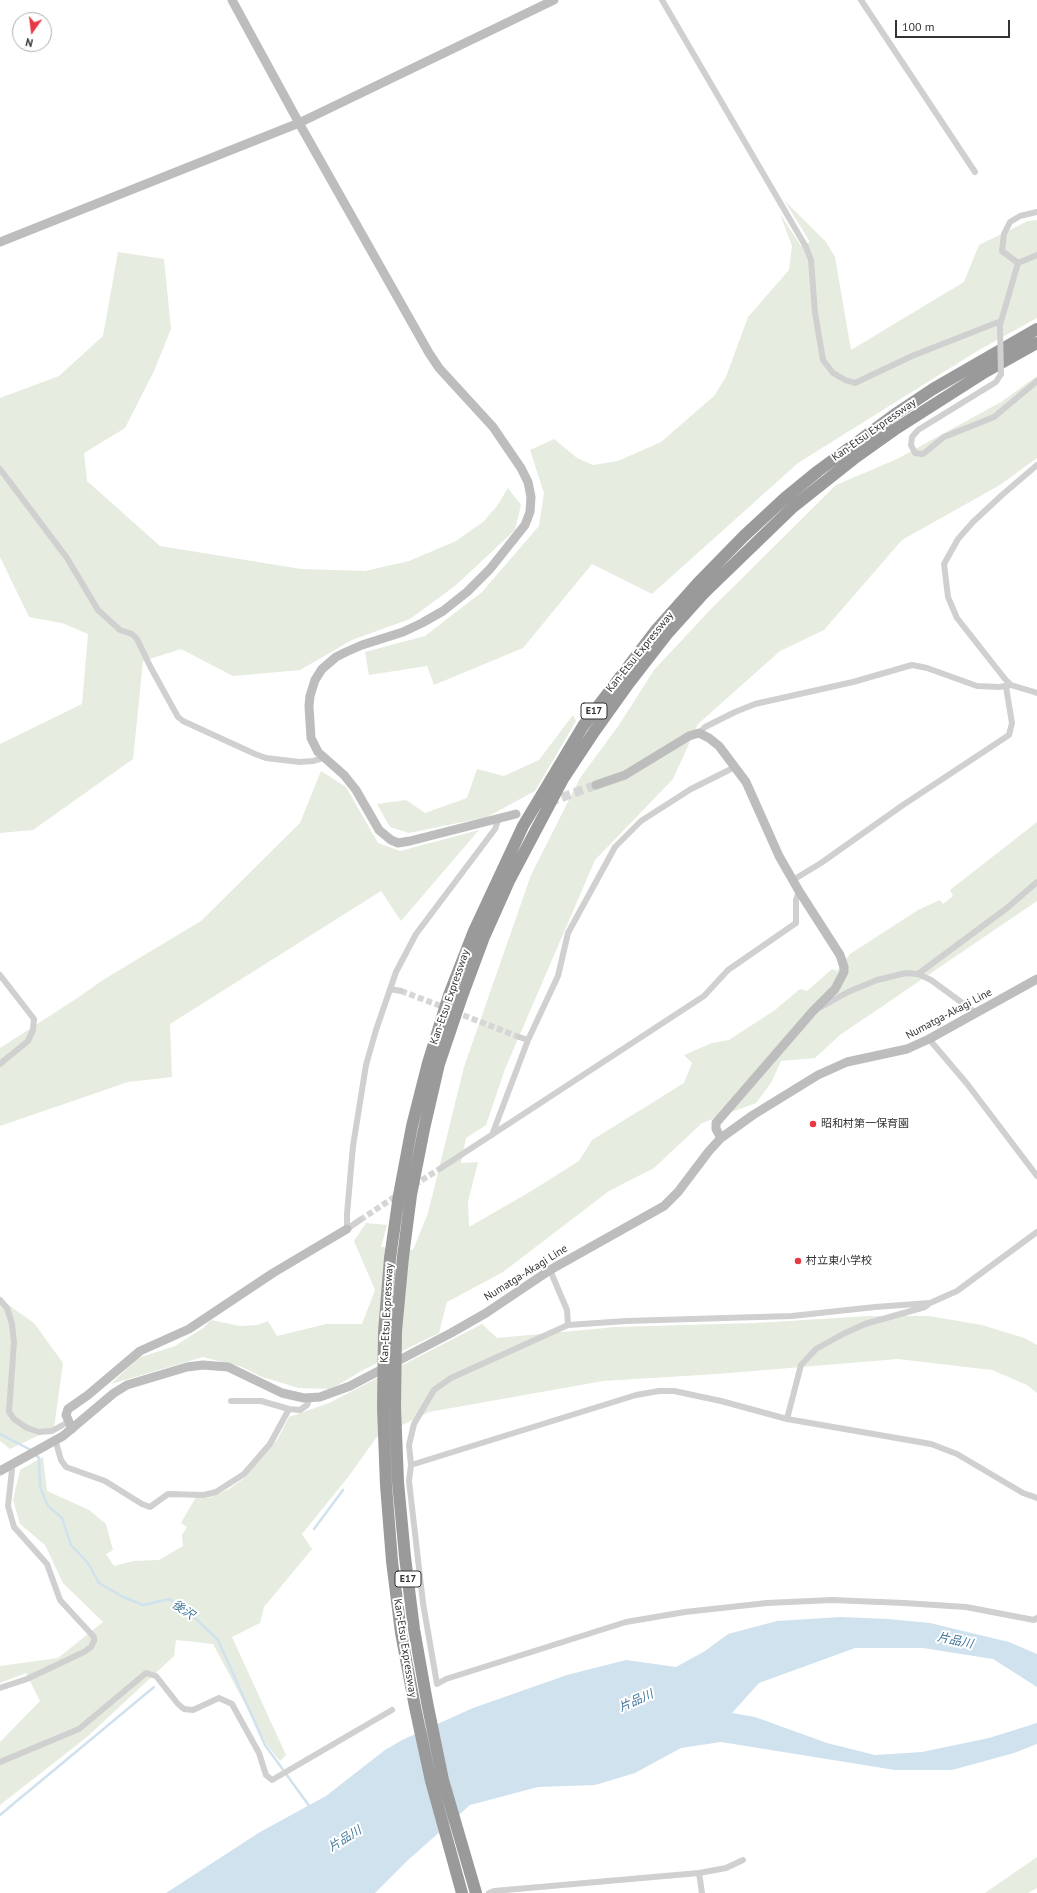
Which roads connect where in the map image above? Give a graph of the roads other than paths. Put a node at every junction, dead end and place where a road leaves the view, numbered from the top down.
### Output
1 (232, 0) edge
2 (554, 0) edge
3 (662, 0) edge
4 (860, 0) edge
5 (299, 123) junction
6 (975, 172) dead end
7 (1037, 212) edge
8 (0, 242) edge
9 (1037, 255) edge
10 (1018, 264) junction
11 (1001, 324) junction
12 (1037, 329) edge
13 (1037, 342) edge
14 (1037, 381) edge
15 (1037, 465) edge
16 (0, 469) edge
17 (1009, 686) junction
18 (1037, 692) edge
19 (699, 733) junction
20 (322, 757) junction
21 (735, 766) junction
22 (596, 785) tunnel mouth
23 (516, 814) dead end
24 (499, 818) junction
25 (793, 880) junction
26 (1037, 882) edge
27 (799, 891) junction
28 (918, 974) junction
29 (0, 975) edge
30 (1037, 979) edge
31 (390, 988) junction
32 (400, 991) tunnel mouth
33 (813, 1011) junction
34 (976, 1013) junction
35 (519, 1036) tunnel mouth
36 (929, 1039) junction
37 (528, 1040) junction
38 (0, 1064) edge
39 (492, 1136) junction
40 (721, 1138) junction
41 (441, 1168) tunnel mouth
42 (1037, 1176) edge
43 (360, 1220) tunnel mouth
44 (347, 1229) junction
45 (1037, 1232) edge
46 (550, 1270) junction
47 (0, 1300) edge
48 (930, 1303) junction
49 (568, 1326) junction
50 (310, 1398) junction
51 (231, 1402) dead end
52 (289, 1409) junction
53 (787, 1419) junction
54 (70, 1426) junction
55 (55, 1440) junction
56 (12, 1464) junction
57 (411, 1465) junction
58 (0, 1471) edge
59 (1037, 1498) edge
60 (1037, 1618) edge
61 (0, 1688) edge
62 (392, 1710) dead end
63 (0, 1762) edge
64 (744, 1860) dead end
65 (698, 1873) junction
66 (462, 1893) edge
67 (476, 1893) edge
68 (488, 1893) edge
69 (702, 1893) edge

1 - 5 street
2 - 5 street
3 - 11 street
4 - 6 street
5 - 8 street
5 - 20 street
7 - 10 street
9 - 10 street
10 - 11 street
11 - 14 street, bridge
12 - 66 highway, Kan-Etsu Expressway / E17, bridge
13 - 67 highway, Kan-Etsu Expressway / E17, bridge
15 - 17 street
16 - 20 street
17 - 18 street
17 - 19 street
17 - 25 street
19 - 21 street
19 - 22 street
20 - 24 street
21 - 25 street
21 - 37 street
23 - 24 street
24 - 31 street
25 - 27 street
26 - 28 street
27 - 33 street
27 - 39 street
28 - 33 street
28 - 34 street
29 - 38 street
30 - 34 street, Numatga-Akagi Line
31 - 32 street
31 - 44 street
33 - 40 street
34 - 36 street, Numatga-Akagi Line
35 - 37 street
36 - 40 street, Numatga-Akagi Line
36 - 42 street
37 - 39 street
39 - 41 street
40 - 46 street, Numatga-Akagi Line
43 - 44 street
44 - 54 street
45 - 48 street
46 - 49 street
46 - 50 street, Numatga-Akagi Line
47 - 54 street
48 - 49 street
48 - 53 street
49 - 57 street
50 - 52 street
50 - 54 street, Numatga-Akagi Line
51 - 52 street
52 - 55 street
53 - 57 street
53 - 59 street
54 - 55 street, Numatga-Akagi Line
55 - 56 street, Numatga-Akagi Line
56 - 58 street, Numatga-Akagi Line
56 - 61 street
57 - 60 street
62 - 63 street
64 - 65 street
65 - 68 street
65 - 69 street

